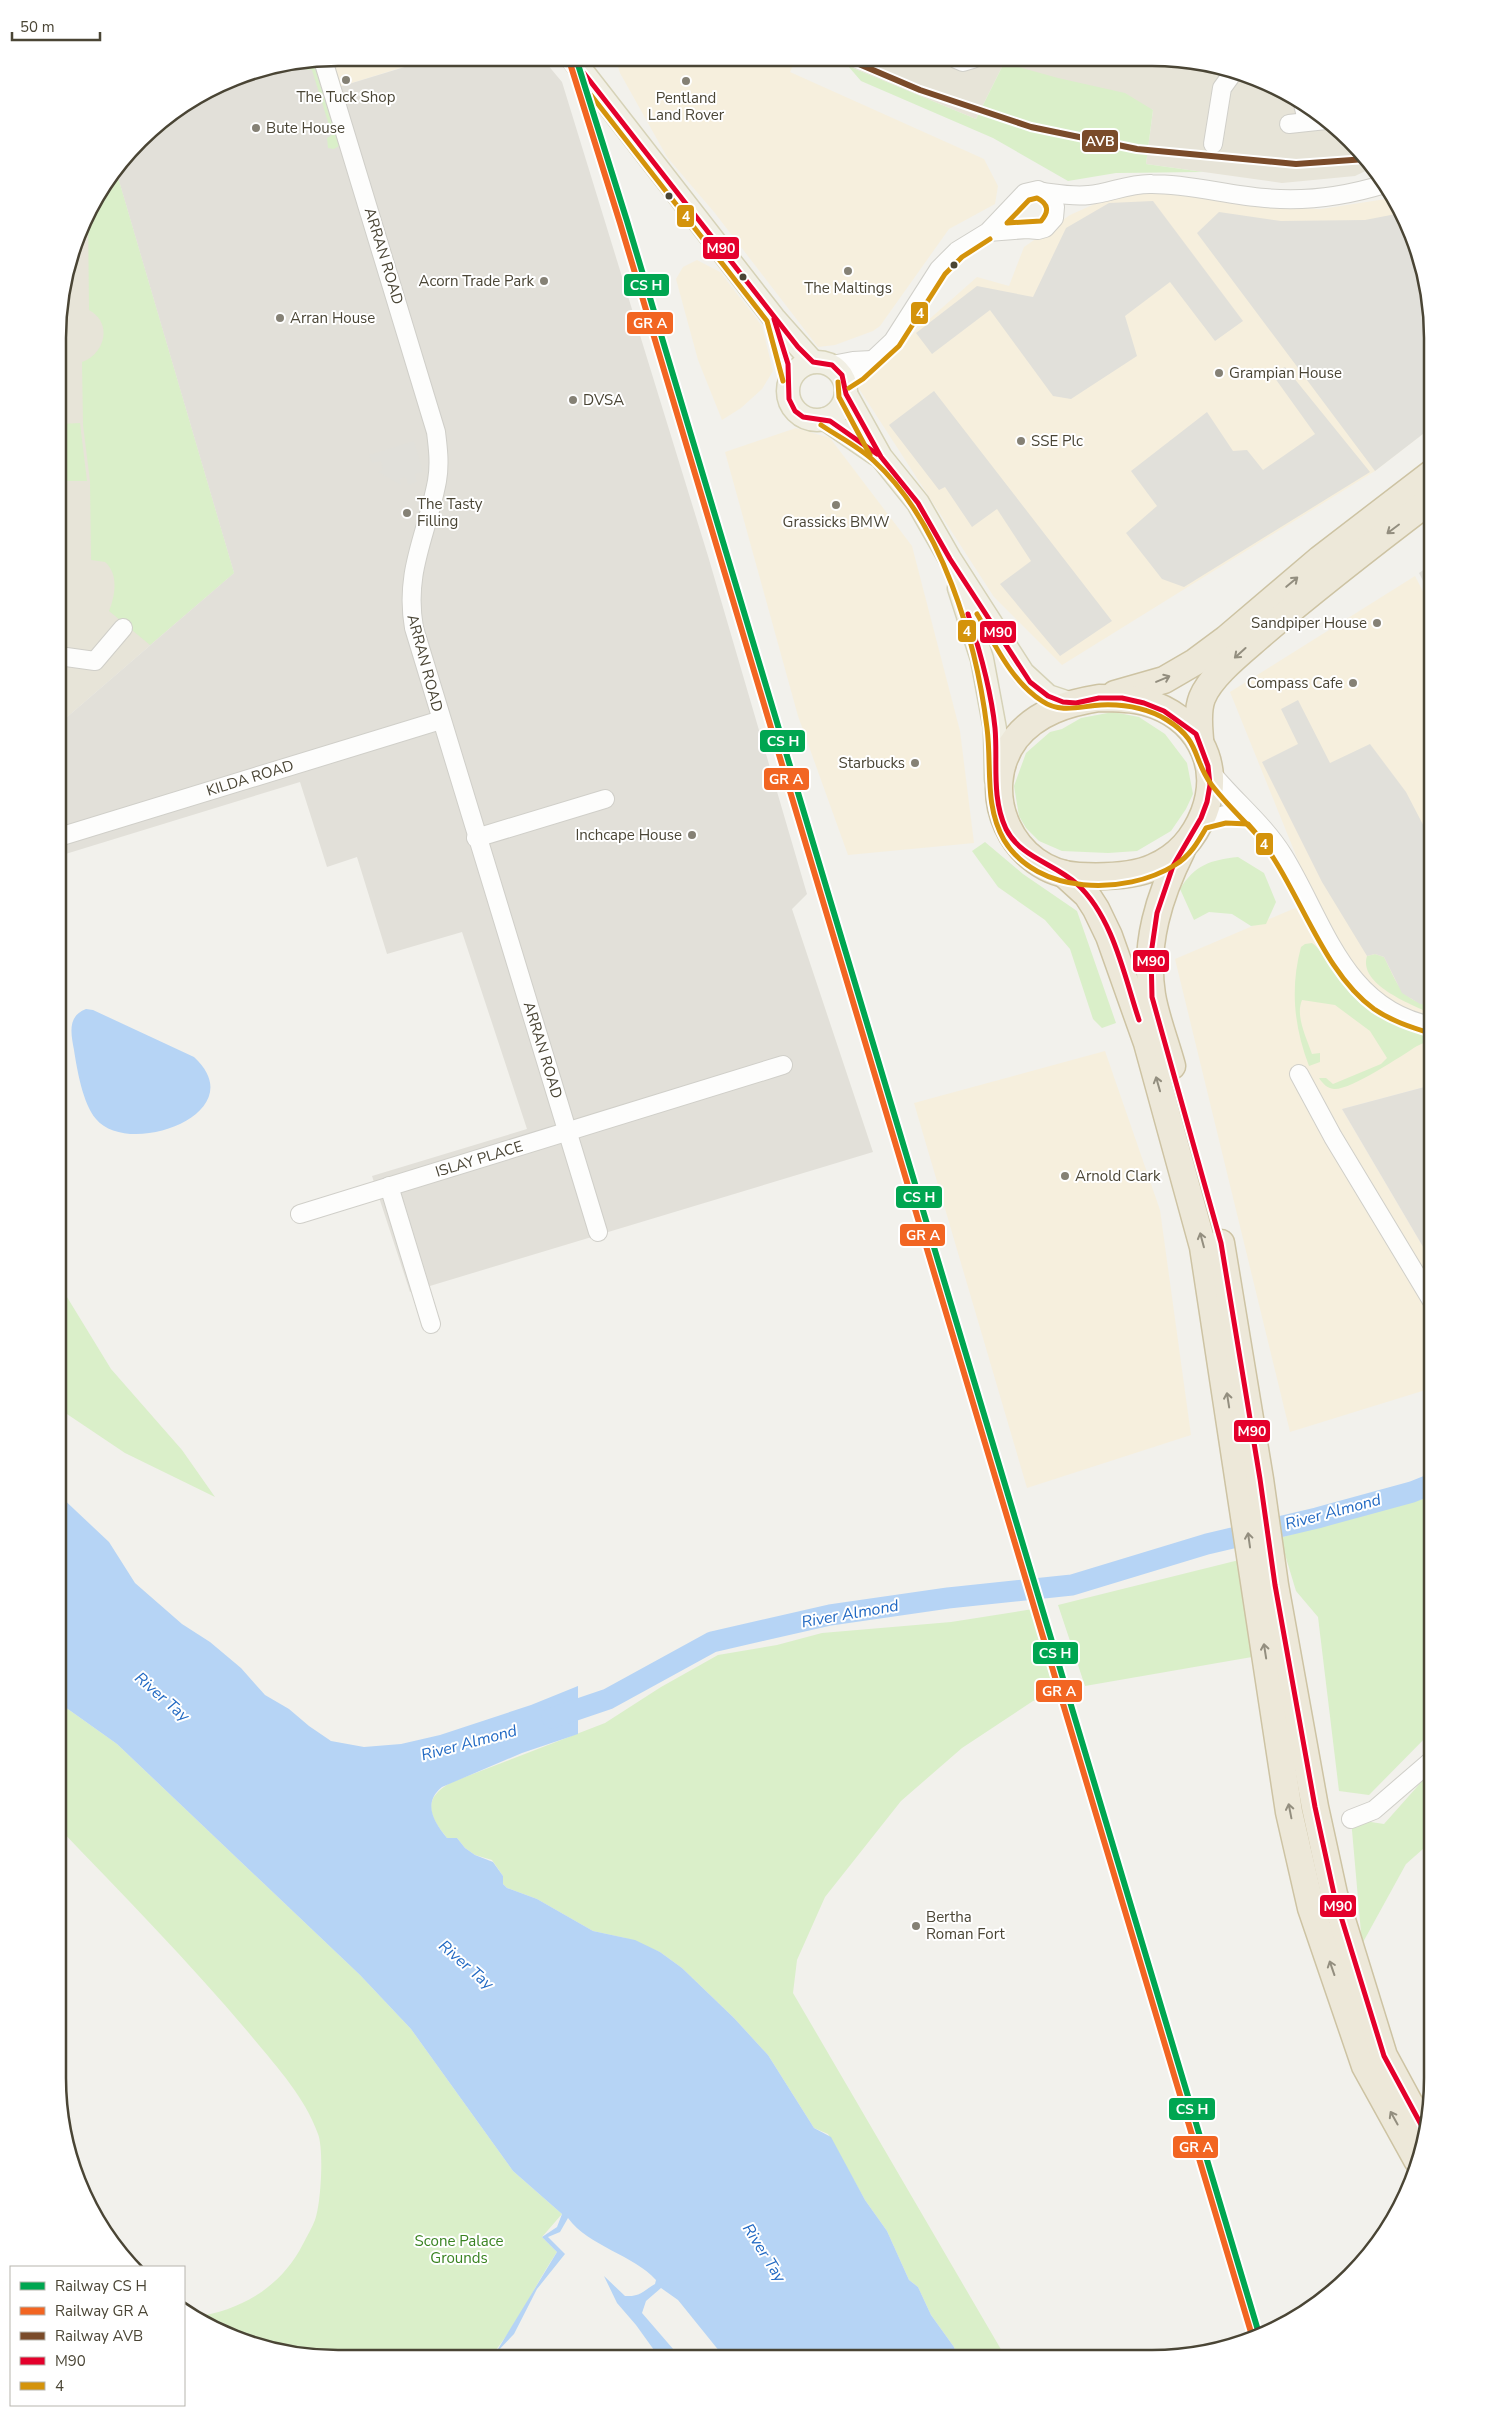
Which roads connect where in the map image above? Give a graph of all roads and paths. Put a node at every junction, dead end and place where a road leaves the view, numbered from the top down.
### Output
1 (578, 66) edge
2 (325, 67) edge
3 (1229, 78) edge
4 (1304, 113) edge
5 (1289, 124) dead end
6 (1213, 144) dead end
7 (1377, 186) edge
8 (1043, 192) junction
9 (1089, 195) junction
10 (1016, 204) junction
11 (1054, 218) junction
12 (1027, 229) junction
13 (988, 232) junction
14 (774, 318) junction
15 (834, 376) junction
16 (790, 380) junction
17 (825, 419) junction
18 (881, 457) junction
19 (1424, 479) edge
20 (1424, 505) edge
21 (950, 559) junction
22 (123, 628) dead end
23 (66, 657) edge
24 (1099, 698) junction
25 (1069, 703) junction
26 (441, 720) junction
27 (1200, 739) junction
28 (1210, 771) junction
29 (998, 792) junction
30 (605, 799) dead end
31 (1252, 817) junction
32 (1200, 821) junction
33 (66, 835) edge
34 (476, 838) junction
35 (1182, 850) junction
36 (1064, 874) junction
37 (1424, 1025) edge
38 (783, 1065) dead end
39 (1299, 1074) dead end
40 (569, 1132) junction
41 (389, 1186) junction
42 (300, 1214) dead end
43 (598, 1232) dead end
44 (1424, 1288) edge
45 (431, 1324) dead end
46 (1251, 1481) junction
47 (1265, 1587) junction
48 (1424, 1767) edge
49 (1351, 1819) dead end
50 (1420, 2123) edge
51 (1413, 2153) edge

1 - 14 main road
2 - 26 street, ARRAN ROAD
3 - 6 street
4 - 5 street
7 - 9 street
8 - 9 street
8 - 10 street
8 - 11 street
9 - 11 street
10 - 12 street
10 - 13 street
11 - 12 street
12 - 13 street
13 - 15 street
14 - 15 main road
14 - 16 main road
15 - 16 main road
15 - 17 main road
15 - 18 main road
16 - 17 main road
17 - 18 main road
18 - 21 main road
24 -> 19 highway
20 -> 27 highway
21 - 25 main road
21 - 29 main road
22 - 23 street
24 - 25 highway
24 - 27 highway
25 - 29 highway
26 - 33 street, KILDA ROAD
26 - 34 street, ARRAN ROAD
27 - 28 highway
28 - 31 street
28 - 32 highway
29 - 36 highway
30 - 34 street
31 - 32 street
31 - 37 street
32 - 35 highway
34 - 40 street, ARRAN ROAD
35 - 36 highway
35 - 46 highway
46 -> 36 highway
38 - 40 street, ISLAY PLACE
39 - 44 street
40 - 41 street, ISLAY PLACE
40 - 43 street, ARRAN ROAD
41 - 42 street, ISLAY PLACE
41 - 45 street
46 - 47 highway
47 - 50 highway
51 -> 47 highway
48 - 49 street

